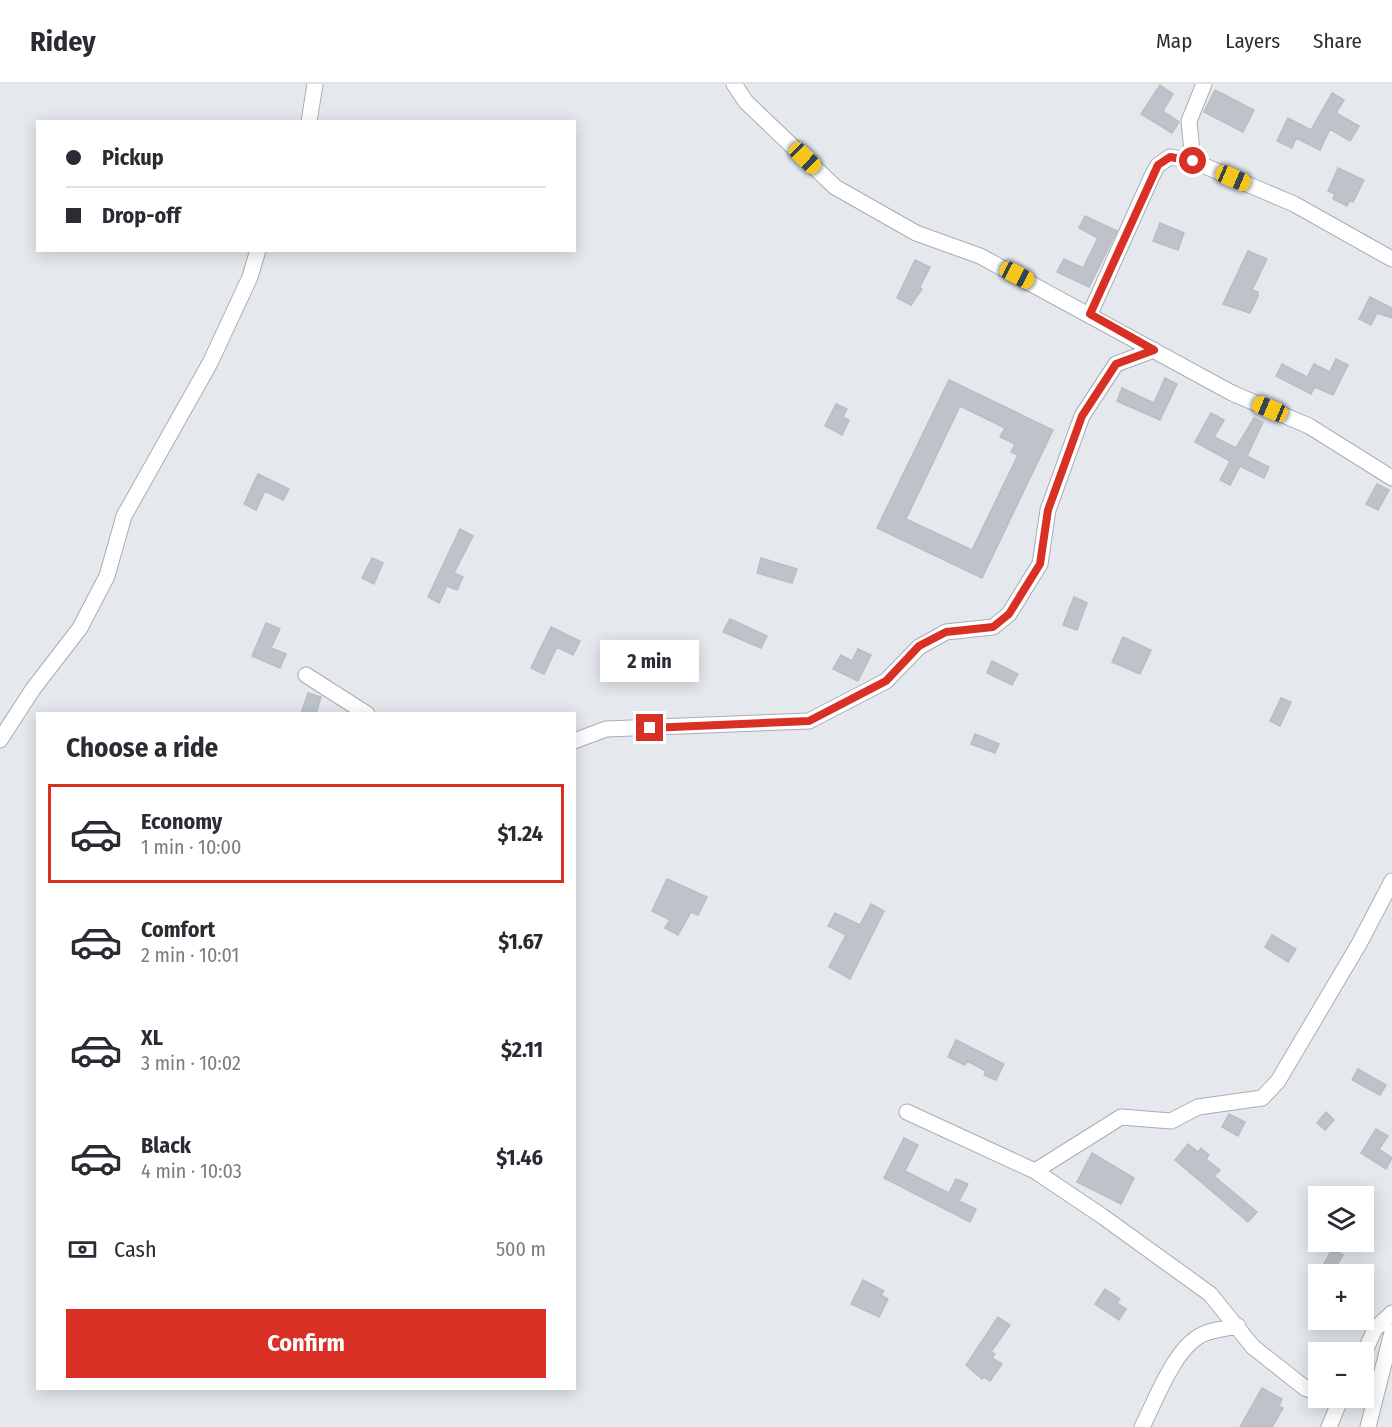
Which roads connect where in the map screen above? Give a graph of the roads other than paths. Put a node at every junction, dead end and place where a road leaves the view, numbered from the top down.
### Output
1 (315, 84) edge
2 (734, 84) edge
3 (1204, 84) edge
4 (309, 120) edge
5 (1193, 161) junction
6 (257, 252) edge
7 (1392, 259) edge
8 (1090, 314) junction
9 (1154, 350) junction
10 (1392, 478) edge
11 (306, 675) dead end
12 (364, 712) edge
13 (0, 740) edge
14 (576, 740) edge
15 (1392, 881) edge
16 (907, 1112) dead end
17 (1035, 1171) junction
18 (1392, 1313) edge
19 (1238, 1326) junction
20 (1392, 1332) edge
21 (1369, 1342) edge
22 (1308, 1389) edge
23 (1336, 1408) edge
24 (1142, 1427) edge
25 (1329, 1427) edge
26 (1368, 1427) edge

1 - 4 street
2 - 8 street
3 - 5 street
5 - 7 street
5 - 8 street
6 - 13 street
8 - 9 street
9 - 10 street
9 - 14 street
11 - 12 street
15 - 17 street
16 - 17 street
17 - 19 street
18 - 21 street
19 - 22 street
19 - 24 street
20 - 26 street
23 - 25 street

